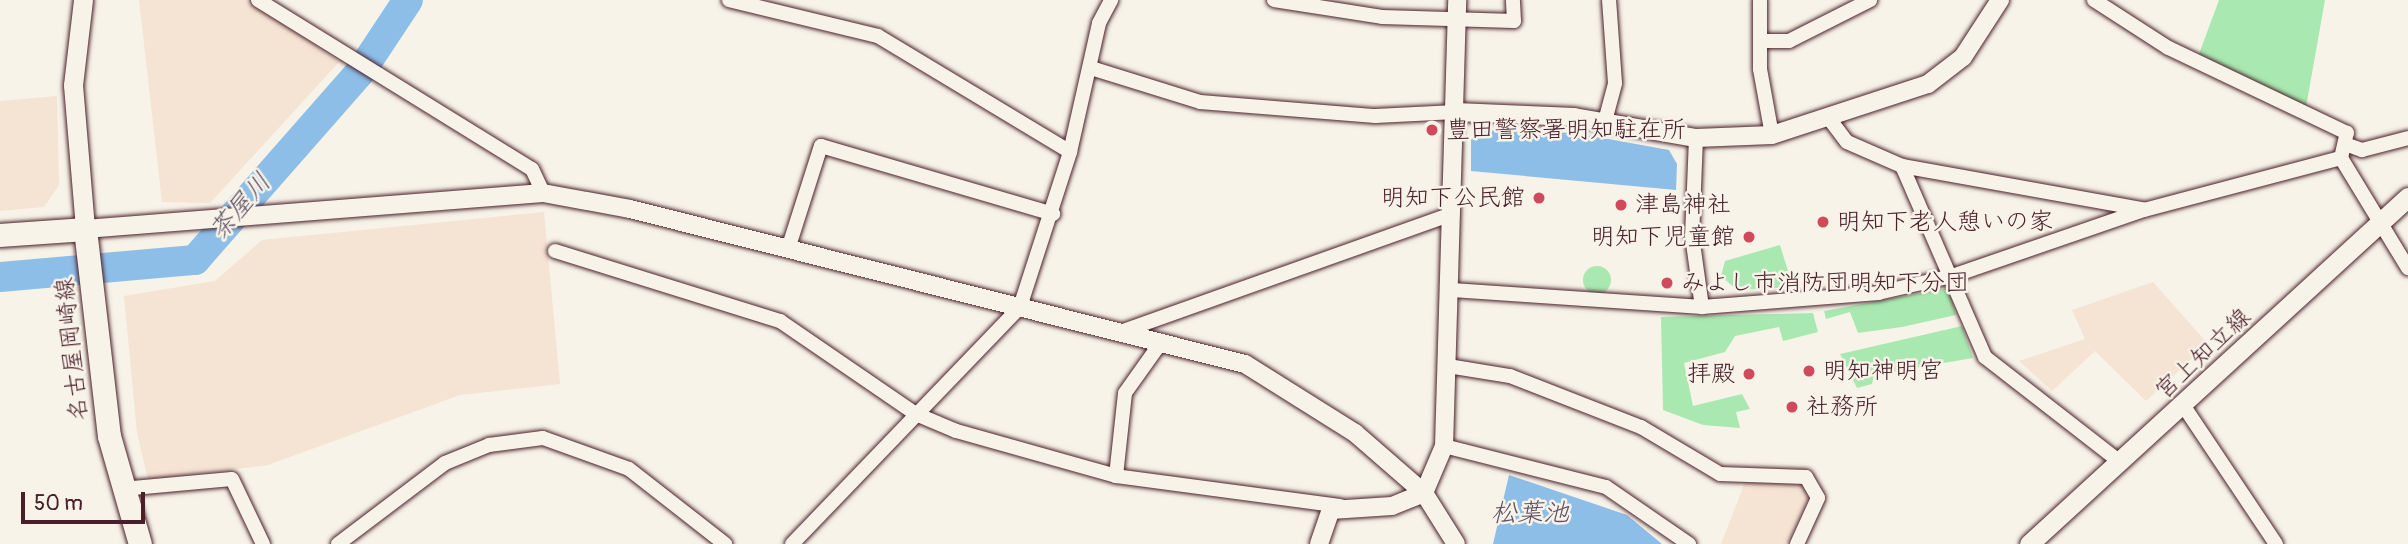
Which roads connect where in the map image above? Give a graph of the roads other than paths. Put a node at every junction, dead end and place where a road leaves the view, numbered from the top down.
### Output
1 (83, 0) edge
2 (258, 0) edge
3 (730, 0) edge
4 (1111, 0) edge
5 (1273, 0) edge
6 (1457, 0) edge
7 (1513, 0) edge
8 (1609, 0) edge
9 (1760, 0) edge
10 (1870, 0) edge
11 (2000, 0) edge
12 (2094, 0) edge
13 (1458, 19) junction
14 (1761, 41) junction
15 (1091, 68) junction
16 (1456, 111) junction
17 (1605, 121) junction
18 (1831, 121) junction
19 (1772, 135) junction
20 (1696, 138) junction
21 (2408, 138) edge
22 (1070, 152) junction
23 (2345, 152) junction
24 (1902, 166) junction
25 (543, 193) junction
26 (2408, 197) edge
27 (2144, 210) junction
28 (1052, 214) junction
29 (1452, 214) junction
30 (2379, 224) junction
31 (0, 235) edge
32 (86, 240) junction
33 (789, 246) junction
34 (555, 251) dead end
35 (2408, 268) edge
36 (1952, 276) junction
37 (1452, 290) junction
38 (1020, 307) junction
39 (1702, 307) junction
40 (1126, 330) junction
41 (1162, 341) junction
42 (1448, 366) junction
43 (2183, 405) junction
44 (916, 414) junction
45 (1444, 446) junction
46 (2120, 462) junction
47 (1116, 476) junction
48 (122, 489) junction
49 (1424, 493) junction
50 (1340, 506) junction
51 (140, 544) edge
52 (263, 544) edge
53 (338, 544) edge
54 (725, 544) edge
55 (792, 544) edge
56 (1320, 544) edge
57 (1456, 544) edge
58 (1689, 544) edge
59 (1797, 544) edge
60 (2028, 544) edge
61 (2276, 544) edge

1 - 32 main road
2 - 25 street
3 - 22 street
4 - 15 street
5 - 13 street
6 - 13 street
7 - 13 street
8 - 17 street
9 - 14 street
10 - 14 street
11 - 18 street
12 - 23 street
13 - 16 street
14 - 19 street
15 - 16 street
15 - 22 street
16 - 17 street
16 - 29 street
17 - 20 street
18 - 19 street
18 - 24 street
19 - 20 street
20 - 39 street
21 - 23 street
22 - 28 street
23 - 27 street
23 - 30 street
24 - 27 street
24 - 36 street
25 - 32 street
25 - 33 street
26 - 30 main road, 宮上知立線
27 - 36 street
28 - 33 street
28 - 38 street
29 - 37 street
29 - 40 street
30 - 35 street
30 - 43 main road, 宮上知立線
31 - 32 main road
32 - 48 main road, 名古屋岡崎線
33 - 38 street
34 - 44 street
36 - 39 street
36 - 46 street
37 - 39 street
37 - 42 street
38 - 40 street
38 - 44 street
40 - 41 street
41 - 47 street
41 - 49 street
42 - 45 street
42 - 59 street
43 - 46 main road, 宮上知立線
43 - 61 street
44 - 47 street
44 - 55 street
45 - 49 street
45 - 58 street
46 - 60 main road, 宮上知立線
47 - 50 street
48 - 51 main road, 名古屋岡崎線
48 - 52 street
49 - 50 street
49 - 57 street
50 - 56 street
53 - 54 street

